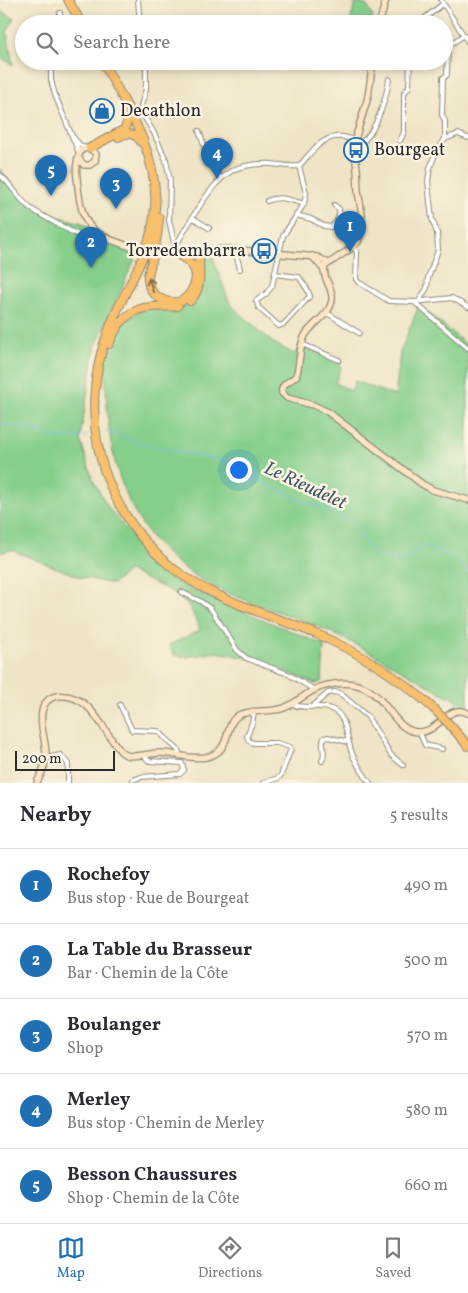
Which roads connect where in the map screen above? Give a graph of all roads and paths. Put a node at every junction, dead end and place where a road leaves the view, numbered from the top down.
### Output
1 (70, 0) edge
2 (138, 0) edge
3 (386, 0) edge
4 (442, 2) edge
5 (78, 15) edge
6 (139, 15) edge
7 (382, 15) edge
8 (427, 15) edge
9 (451, 15) edge
10 (453, 18) edge
11 (464, 35) junction
12 (468, 42) edge
13 (453, 43) edge
14 (50, 70) edge
15 (108, 70) edge
16 (109, 70) edge
17 (146, 70) edge
18 (372, 70) edge
19 (410, 70) edge
20 (447, 70) edge
21 (109, 73) junction
22 (389, 79) dead end
23 (141, 129) junction
24 (199, 131) dead end
25 (73, 137) junction
26 (468, 138) edge
27 (445, 139) junction
28 (355, 140) junction
29 (400, 141) dead end
30 (91, 150) junction
31 (79, 156) junction
32 (150, 160) junction
33 (84, 165) junction
34 (299, 166) junction
35 (0, 175) edge
36 (77, 176) junction
37 (220, 178) junction
38 (267, 202) dead end
39 (304, 204) junction
40 (334, 205) dead end
41 (296, 215) junction
42 (193, 218) junction
43 (209, 228) dead end
44 (97, 233) junction
45 (353, 247) junction
46 (235, 250) junction
47 (176, 252) junction
48 (197, 252) junction
49 (278, 254) junction
50 (312, 256) junction
51 (328, 263) junction
52 (191, 264) junction
53 (240, 268) dead end
54 (324, 270) junction
55 (275, 274) junction
56 (419, 301) junction
57 (414, 302) junction
58 (468, 307) edge
59 (326, 313) junction
60 (359, 333) dead end
61 (301, 344) junction
62 (468, 348) edge
63 (104, 355) junction
64 (339, 360) dead end
65 (468, 500) edge
66 (181, 592) dead end
67 (313, 689) junction
68 (292, 704) junction
69 (120, 706) dead end
70 (313, 706) junction
71 (436, 708) junction
72 (254, 712) junction
73 (468, 713) edge
74 (452, 725) junction
75 (420, 733) junction
76 (468, 740) edge
77 (348, 742) junction
78 (468, 746) edge
79 (442, 749) dead end
80 (143, 755) junction
81 (180, 756) junction
82 (46, 758) junction
83 (322, 761) dead end
84 (403, 765) dead end
85 (133, 780) dead end
86 (37, 783) edge
87 (68, 783) edge
88 (263, 783) edge
89 (370, 783) edge

1 - 5 highway
2 - 6 street
3 - 7 street
4 - 8 street
4 - 9 street
10 - 11 street
11 - 12 street
11 - 13 street
14 - 25 street
15 - 21 highway
16 - 23 highway
17 - 47 street
18 - 28 street
19 - 29 street
20 - 27 street
21 - 30 highway
21 - 32 highway
22 - 28 street
52 -> 23 highway
23 - 63 highway
24 - 37 street
25 - 30 street
25 - 31 street
26 - 27 street
27 - 56 street
28 - 34 street
28 - 45 street
30 - 31 street
30 - 32 highway
30 - 33 street
31 - 33 street
31 - 36 street
32 - 71 highway
33 - 36 street
34 - 37 street
34 - 39 street
35 - 44 street
36 - 44 street
37 - 42 street
38 - 39 street
39 - 41 street
40 - 41 street
41 - 49 street
42 - 43 street
42 - 47 street
44 - 47 street, bridge
45 - 51 street
45 - 57 street
46 - 48 street
46 - 49 street
46 - 53 street
47 - 48 street
47 - 52 highway
48 - 52 highway
48 - 63 highway
49 - 50 street
49 - 55 street
50 - 51 street
50 - 54 street
51 - 54 street
54 - 59 street
55 - 55 street
56 - 57 street
56 - 58 street
57 - 62 street
59 - 60 street
59 - 61 street
61 - 64 street
61 - 65 street
63 - 71 highway
66 - 67 street
67 - 68 street
67 - 75 street
68 - 70 street
68 - 72 street
69 - 81 street
70 - 77 street
70 - 84 street
71 - 74 highway, bridge
72 - 81 street
72 - 88 street
73 - 75 street
74 - 76 highway
74 - 78 highway
75 - 79 street
77 - 83 street
77 - 89 street
80 - 81 street
80 - 82 street
80 - 85 street
82 - 86 street
82 - 87 street

